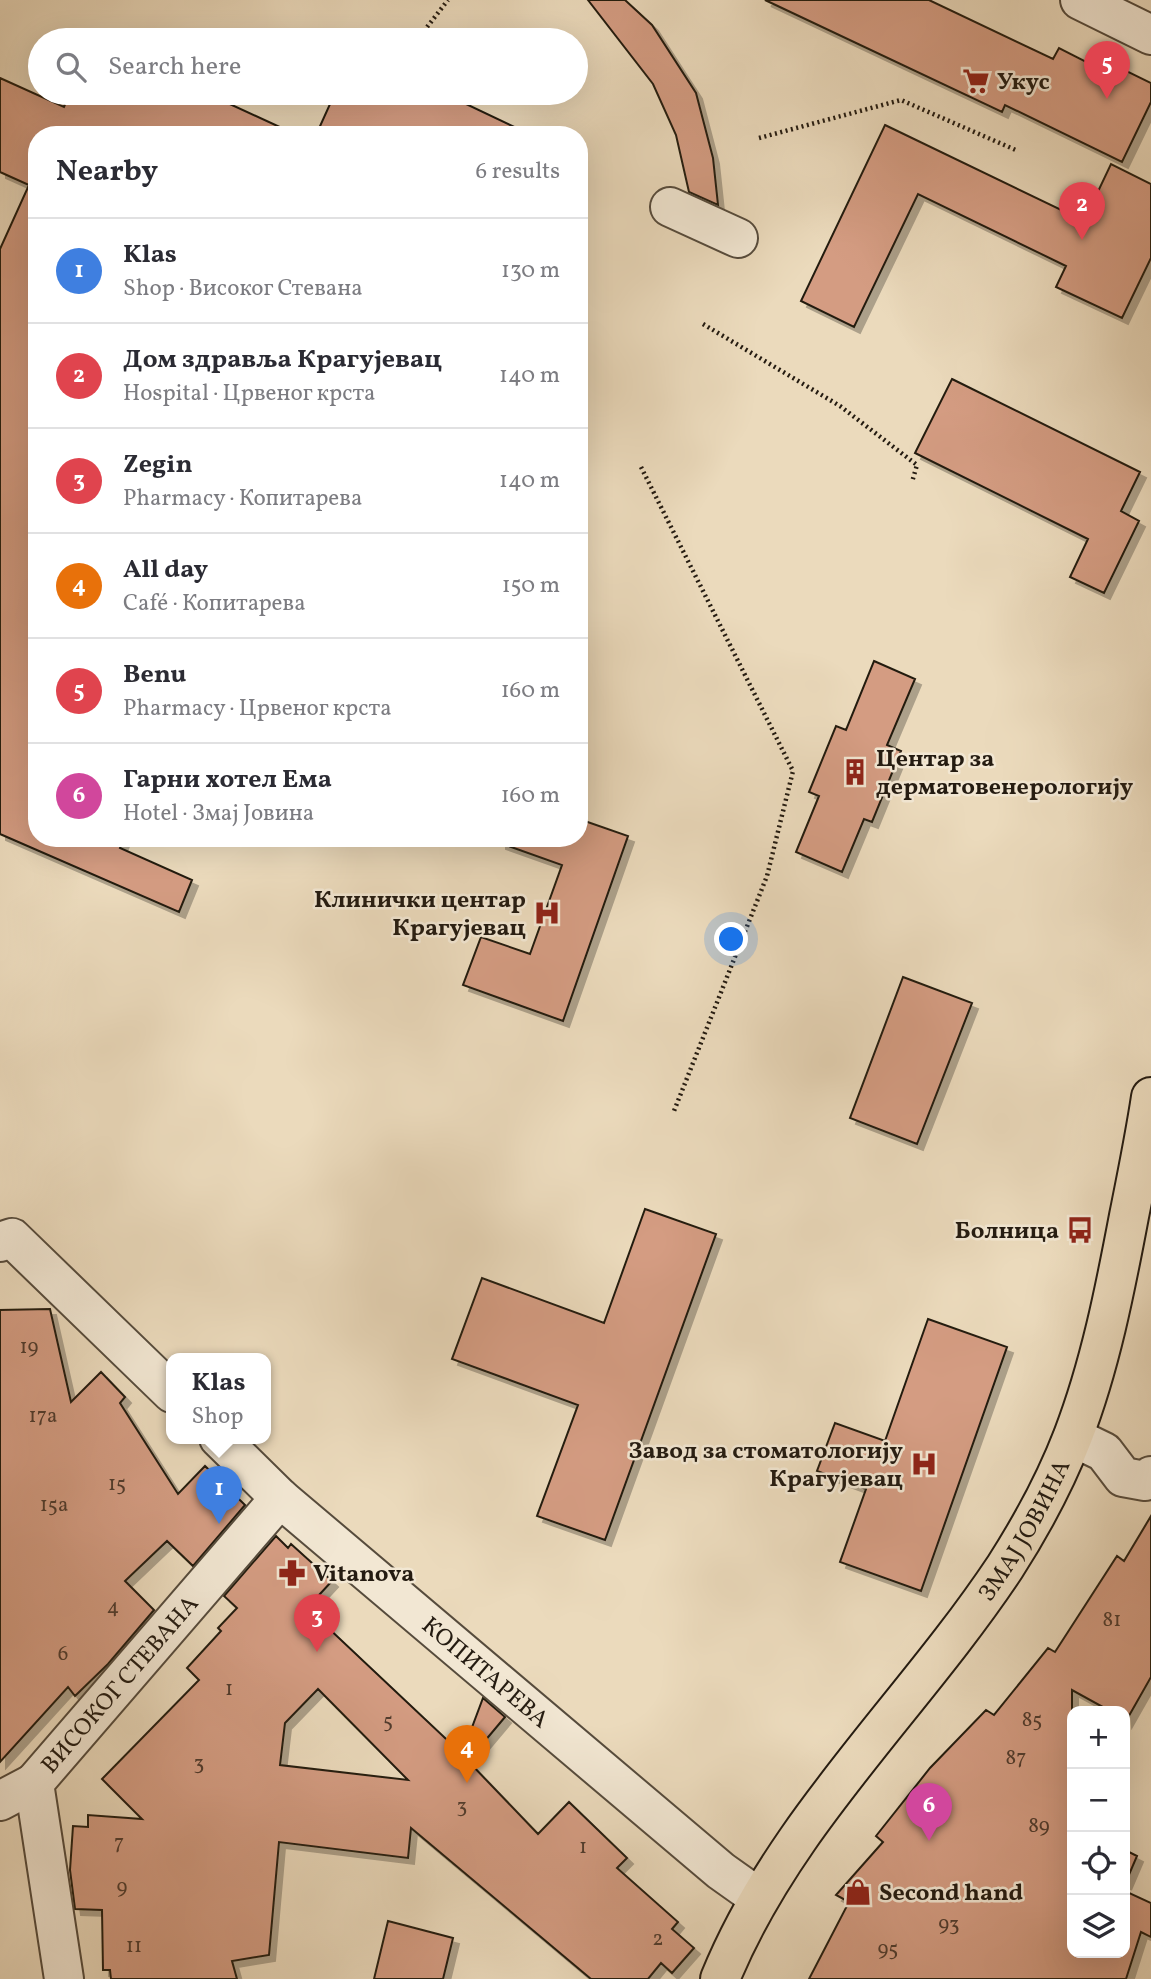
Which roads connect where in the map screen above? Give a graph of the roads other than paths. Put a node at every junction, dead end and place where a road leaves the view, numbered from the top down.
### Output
1 (1080, 0) edge
2 (1151, 35) edge
3 (670, 207) dead end
4 (738, 238) dead end
5 (1151, 1102) edge
6 (0, 1242) edge
7 (166, 1387) edge
8 (1073, 1437) junction
9 (225, 1444) edge
10 (1151, 1476) edge
11 (280, 1497) junction
12 (34, 1783) junction
13 (0, 1801) edge
14 (759, 1898) junction
15 (64, 1979) edge
16 (720, 1979) edge

1 - 2 street
3 - 4 street
5 - 8 main road, ЗМАЈ ЈОВИНА
6 - 7 street
8 - 10 street
8 - 14 main road, ЗМАЈ ЈОВИНА
9 - 11 street, КОПИТАРЕВА
11 - 12 street, ВИСОКОГ СТЕВАНА
11 - 14 street, КОПИТАРЕВА
12 - 13 street
12 - 15 street, ВИСОКОГ СТЕВАНА
14 - 16 main road, ЗМАЈ ЈОВИНА

